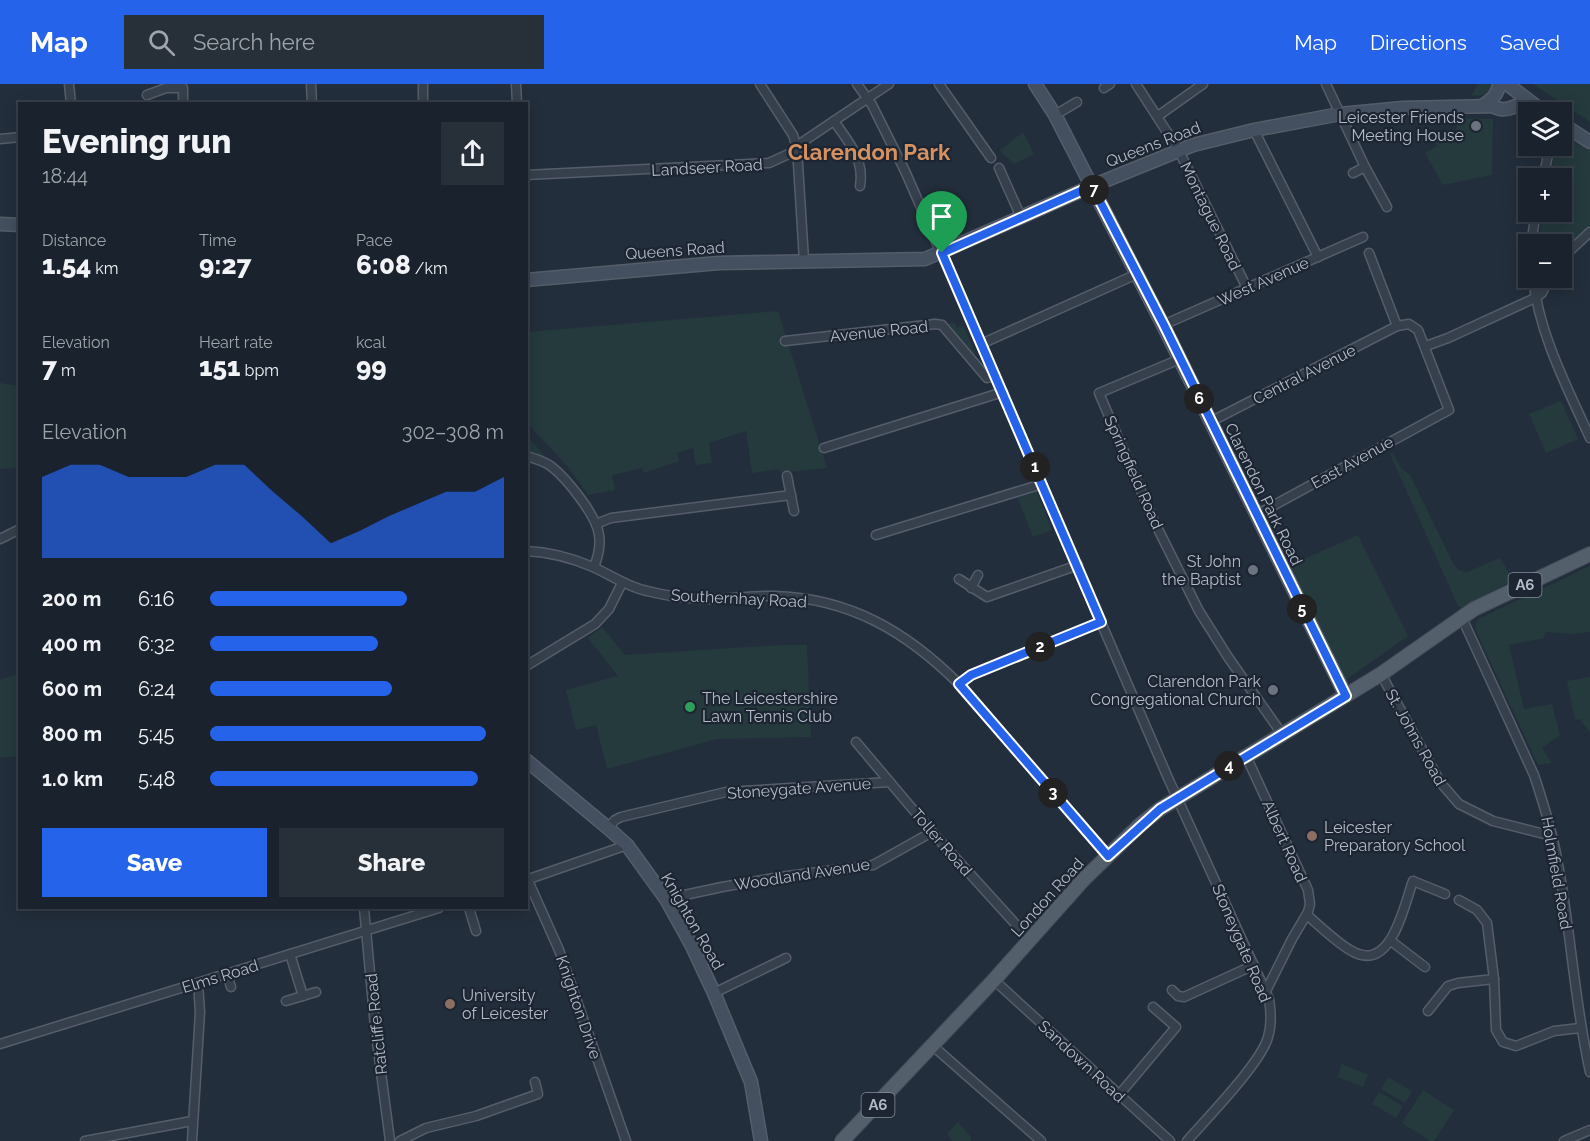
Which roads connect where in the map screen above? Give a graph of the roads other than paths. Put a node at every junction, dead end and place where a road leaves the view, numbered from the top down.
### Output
1 (69, 84) edge
2 (311, 84) edge
3 (423, 84) edge
4 (516, 84) edge
5 (760, 84) edge
6 (857, 84) edge
7 (890, 84) edge
8 (939, 84) edge
9 (1035, 84) edge
10 (1136, 84) edge
11 (1203, 84) edge
12 (1326, 84) edge
13 (1499, 84) edge
14 (1511, 88) edge
15 (147, 96) dead end
16 (867, 99) junction
17 (1528, 101) joint
18 (71, 102) edge
19 (183, 102) edge
20 (312, 102) edge
21 (423, 102) edge
22 (517, 102) edge
23 (1077, 102) dead end
24 (1488, 106) junction
25 (1340, 114) junction
26 (1055, 115) junction
27 (1158, 116) junction
28 (834, 121) junction
29 (1254, 130) junction
30 (1572, 130) edge
31 (18, 137) edge
32 (0, 139) edge
33 (1590, 142) edge
34 (797, 148) junction
35 (1178, 149) junction
36 (992, 158) dead end
37 (1365, 167) junction
38 (999, 168) dead end
39 (1353, 174) dead end
40 (528, 175) edge
41 (860, 186) dead end
42 (1092, 186) junction
43 (1387, 207) dead end
44 (1021, 217) junction
45 (0, 224) edge
46 (18, 225) edge
47 (1590, 232) edge
48 (1363, 237) dead end
49 (1572, 249) edge
50 (942, 253) junction
51 (1369, 254) dead end
52 (1318, 257) junction
53 (804, 261) junction
54 (1137, 274) junction
55 (528, 280) edge
56 (1247, 288) junction
57 (1534, 288) edge
58 (1544, 288) edge
59 (1535, 298) junction
60 (1164, 325) junction
61 (1397, 326) junction
62 (785, 341) dead end
63 (981, 344) junction
64 (1426, 346) junction
65 (1180, 359) junction
66 (995, 376) junction
67 (1003, 392) junction
68 (1210, 422) junction
69 (1590, 438) edge
70 (824, 448) dead end
71 (528, 457) edge
72 (787, 476) dead end
73 (1042, 484) junction
74 (791, 495) junction
75 (794, 511) dead end
76 (1256, 515) junction
77 (596, 524) junction
78 (18, 530) edge
79 (876, 535) dead end
80 (0, 539) edge
81 (528, 551) edge
82 (1590, 554) edge
83 (1078, 565) junction
84 (594, 567) junction
85 (978, 575) dead end
86 (958, 579) dead end
87 (622, 583) junction
88 (971, 588) junction
89 (1462, 618) junction
90 (1101, 622) junction
91 (528, 665) edge
92 (1381, 674) junction
93 (959, 684) junction
94 (1346, 696) junction
95 (1282, 734) junction
96 (856, 742) dead end
97 (1246, 756) junction
98 (528, 762) edge
99 (890, 782) junction
100 (1178, 797) junction
101 (608, 828) junction
102 (932, 832) junction
103 (1552, 836) junction
104 (627, 846) junction
105 (1108, 856) junction
106 (528, 878) edge
107 (528, 880) edge
108 (1445, 894) dead end
109 (666, 899) junction
110 (1460, 900) dead end
111 (364, 909) edge
112 (436, 909) edge
113 (469, 909) edge
114 (1307, 915) junction
115 (476, 931) dead end
116 (366, 932) junction
117 (1030, 940) junction
118 (1391, 940) junction
119 (290, 954) junction
120 (786, 958) dead end
121 (1254, 965) junction
122 (1425, 968) dead end
123 (227, 974) junction
124 (1494, 979) junction
125 (994, 980) junction
126 (198, 983) junction
127 (231, 987) dead end
128 (1172, 990) dead end
129 (1266, 991) junction
130 (316, 992) dead end
131 (714, 993) junction
132 (303, 996) junction
133 (286, 1001) dead end
134 (1153, 1007) dead end
135 (1428, 1011) dead end
136 (1580, 1028) junction
137 (0, 1044) edge
138 (933, 1046) junction
139 (1590, 1072) edge
140 (535, 1082) dead end
141 (1119, 1095) junction
142 (192, 1121) junction
143 (1590, 1130) edge
144 (85, 1141) edge
145 (192, 1141) edge
146 (390, 1141) edge
147 (400, 1141) edge
148 (626, 1141) edge
149 (761, 1141) edge
150 (842, 1141) edge
151 (1041, 1141) edge
152 (1170, 1141) edge
153 (1187, 1141) edge
154 (1564, 1141) edge

1 - 18 street
2 - 20 street
3 - 21 street
4 - 22 street
5 - 34 street
6 - 16 street
7 - 16 street, Landseer Road
8 - 36 street
9 - 26 street, Clarendon Park Road
10 - 27 street, Montague Road
11 - 27 street
12 - 25 street
13 - 24 street
14 - 17 street
14 - 24 street, Queens Road
15 - 19 street
16 - 28 street, Landseer Road
16 - 50 street
17 - 24 street, Queens Road
23 - 26 street
24 - 25 street, Queens Road
25 - 29 street, Queens Road
25 - 37 street
26 - 42 street, Clarendon Park Road
27 - 35 street, Montague Road
28 - 34 street, Landseer Road
28 - 41 street
29 - 35 street, Queens Road
29 - 52 street
30 - 33 street
31 - 32 street
34 - 40 street, Landseer Road
34 - 53 street
35 - 42 street, Queens Road
35 - 56 street, Montague Road
37 - 39 street
37 - 43 street
38 - 44 street
42 - 44 street, Queens Road
42 - 54 street, Clarendon Park Road
44 - 50 street, Queens Road
45 - 46 street
47 - 49 street
48 - 52 street, West Avenue
50 - 53 street, Queens Road
50 - 63 street
51 - 61 street
52 - 56 street, West Avenue
53 - 55 street, Queens Road
54 - 60 street, Clarendon Park Road
54 - 63 street
56 - 60 street, West Avenue
57 - 59 street
58 - 59 street
59 - 64 street
59 - 69 street
60 - 65 street, Clarendon Park Road
61 - 64 street
61 - 68 street, Central Avenue
62 - 66 street, Avenue Road
63 - 66 street
64 - 76 street, East Avenue
65 - 68 street, Clarendon Park Road
65 - 95 street, Springfield Road
66 - 67 street
67 - 70 street
67 - 73 street
68 - 76 street, Clarendon Park Road
71 - 77 street
72 - 74 street
73 - 79 street
73 - 83 street
74 - 75 street
74 - 77 street
76 - 94 street, Clarendon Park Road
77 - 84 street
78 - 80 street
81 - 84 street, Southernhay Road
82 - 89 main road, London Road / A6
83 - 88 street
83 - 90 street
84 - 87 street, Southernhay Road
85 - 88 street
86 - 88 street
87 - 91 street
87 - 93 street, Southernhay Road
89 - 92 main road, London Road / A6
89 - 103 street, Holmfield Road
90 - 93 street
90 - 100 street
92 - 94 main road, London Road / A6
92 - 103 street, St. Johns Road
93 - 105 street, Southernhay Road
94 - 95 main road, London Road / A6
95 - 97 main road, London Road / A6
96 - 99 street, Toller Road
97 - 100 main road, London Road / A6
97 - 114 street, Albert Road
98 - 101 street, Knighton Road
99 - 101 street, Stoneygate Avenue
99 - 102 street, Toller Road
100 - 105 main road, London Road / A6
100 - 121 street, Stoneygate Road
101 - 104 street, Knighton Road
102 - 109 street, Woodland Avenue
102 - 117 street, Toller Road
103 - 136 street, Holmfield Road
104 - 106 street
104 - 109 street, Knighton Road
105 - 117 main road, London Road / A6
107 - 148 street, Knighton Drive
108 - 118 street
109 - 131 street, Knighton Road
110 - 124 street
111 - 116 street, Ratcliffe Road
112 - 116 street, Elms Road
113 - 115 street
114 - 118 street
114 - 129 street
116 - 119 street, Elms Road
116 - 146 street, Ratcliffe Road
117 - 125 main road, London Road / A6
118 - 122 street
119 - 123 street, Elms Road
119 - 132 street
120 - 131 street
121 - 128 street
121 - 129 street, Stoneygate Road
123 - 126 street, Elms Road
123 - 127 street
124 - 135 street
124 - 136 street
125 - 138 main road, London Road / A6
125 - 141 street, Sandown Road
126 - 137 street, Elms Road
126 - 142 street
129 - 153 street, Stoneygate Road
130 - 132 street
131 - 149 street, Knighton Road
132 - 133 street
134 - 141 street
136 - 139 street, Holmfield Road
138 - 150 main road, London Road / A6
138 - 151 street
140 - 147 street
141 - 152 street, Sandown Road
142 - 144 street
142 - 145 street
143 - 154 street

